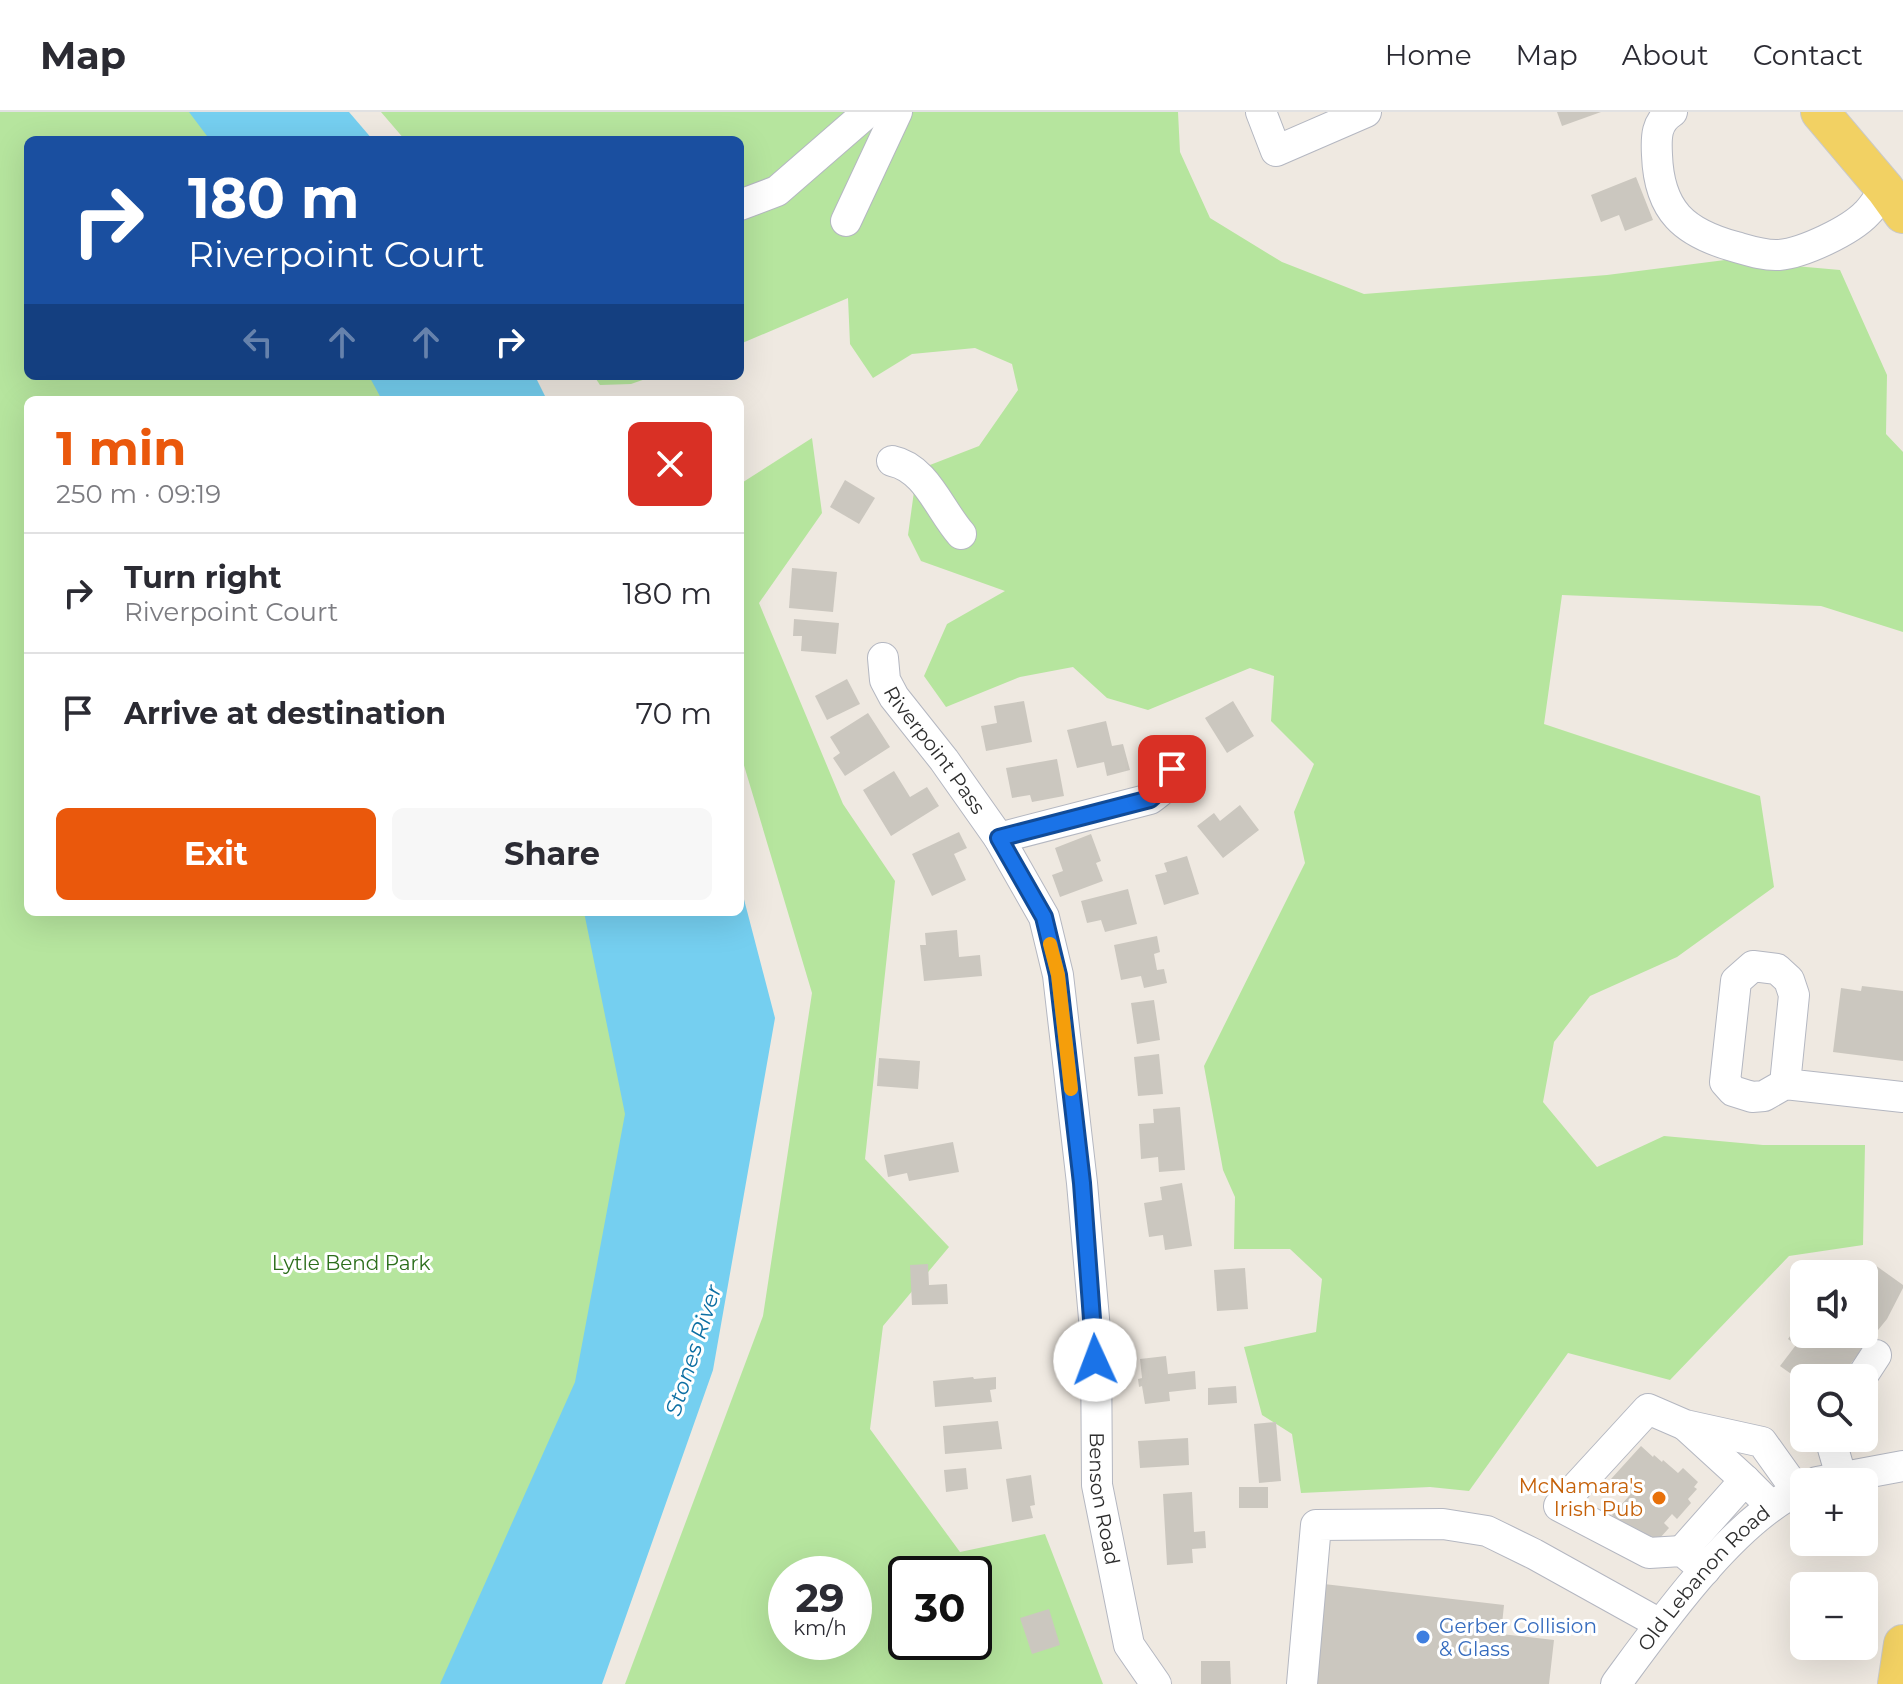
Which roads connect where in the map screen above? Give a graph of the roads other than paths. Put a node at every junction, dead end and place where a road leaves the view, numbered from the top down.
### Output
1 (868, 112) edge
2 (897, 112) edge
3 (1261, 112) edge
4 (1366, 112) edge
5 (1672, 112) edge
6 (1820, 112) edge
7 (1894, 201) edge
8 (744, 203) edge
9 (846, 221) dead end
10 (892, 461) dead end
11 (961, 534) dead end
12 (883, 658) dead end
13 (1167, 756) dead end
14 (999, 838) junction
15 (1785, 1084) dead end
16 (1903, 1097) edge
17 (1685, 1425) junction
18 (1903, 1466) edge
19 (1790, 1471) edge
20 (1878, 1472) edge
21 (1745, 1480) junction
22 (1790, 1486) edge
23 (1790, 1497) edge
24 (1682, 1551) junction
25 (1705, 1570) junction
26 (1660, 1624) junction
27 (1903, 1644) edge
28 (1156, 1684) edge
29 (1302, 1684) edge
30 (1616, 1684) edge
31 (1897, 1684) edge

1 - 8 street
2 - 9 street
3 - 4 street
5 - 7 street
6 - 7 main road
10 - 11 street
12 - 14 street, Riverpoint Pass
13 - 14 street
14 - 28 street, Benson Road
15 - 16 street
17 - 19 street
17 - 21 street
17 - 24 street
18 - 20 street
21 - 22 street
21 - 24 street
23 - 25 street, Old Lebanon Road
24 - 25 street
25 - 26 street, Old Lebanon Road
26 - 29 street
26 - 30 street, Old Lebanon Road
27 - 31 main road

